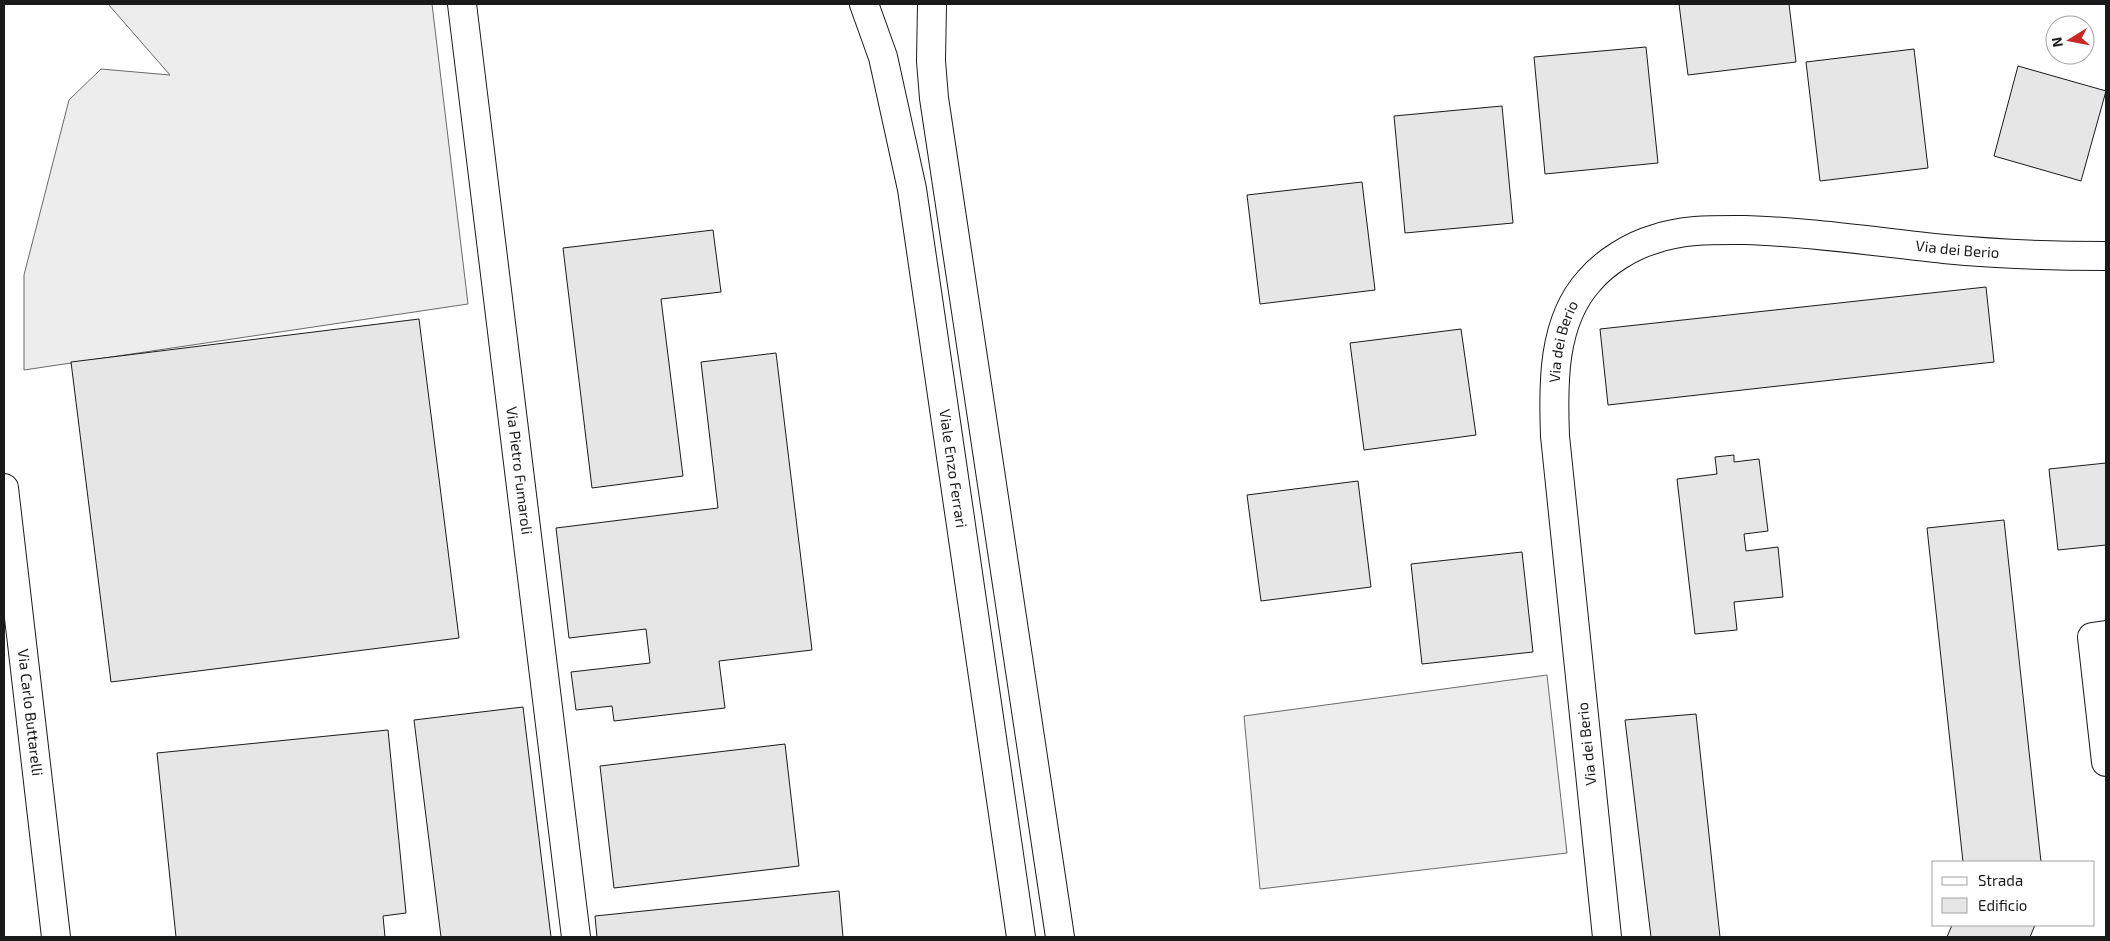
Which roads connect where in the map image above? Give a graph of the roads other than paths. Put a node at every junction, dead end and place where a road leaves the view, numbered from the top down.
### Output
1 (462, 4) edge
2 (864, 4) edge
3 (932, 4) edge
4 (2106, 256) edge
5 (4, 488) edge
6 (2106, 635) edge
7 (2106, 762) edge
8 (56, 937) edge
9 (576, 937) edge
10 (1020, 937) edge
11 (1060, 937) edge
12 (1606, 937) edge

1 - 9 street, Via Pietro Fumaroli
2 - 10 street, Viale Enzo Ferrari
3 - 11 street
4 - 12 street, Via dei Berio
5 - 8 street, Via Carlo Buttarelli
6 - 7 street

